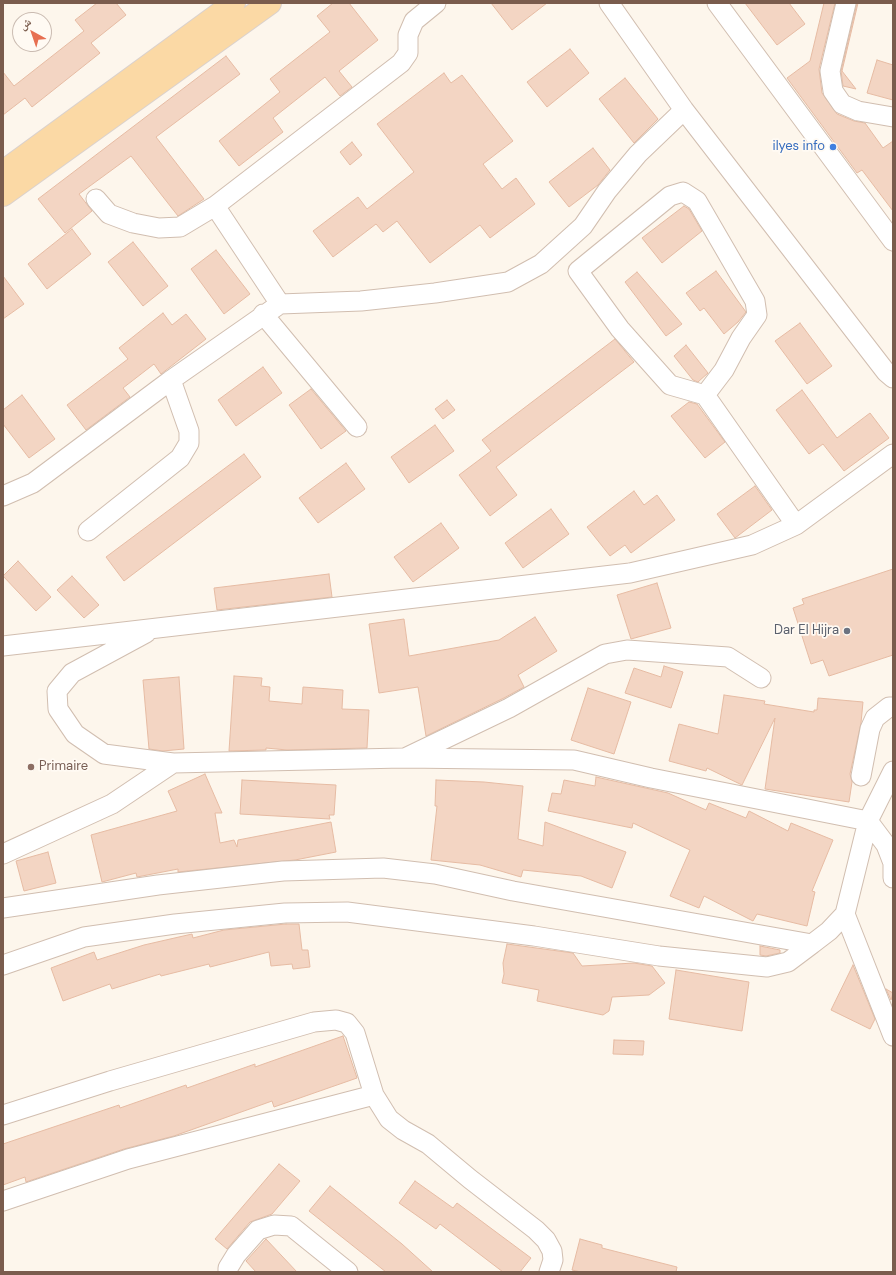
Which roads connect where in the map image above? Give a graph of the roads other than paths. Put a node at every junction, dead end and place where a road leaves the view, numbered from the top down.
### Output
1 (234, 3) edge
2 (270, 3) edge
3 (436, 3) edge
4 (609, 3) edge
5 (717, 3) edge
6 (846, 3) edge
7 (684, 110) junction
8 (893, 117) edge
9 (3, 172) edge
10 (3, 196) edge
11 (96, 199) dead end
12 (215, 206) junction
13 (893, 241) edge
14 (280, 304) junction
15 (263, 314) junction
16 (893, 378) edge
17 (171, 380) junction
18 (705, 395) junction
19 (357, 427) dead end
20 (893, 454) edge
21 (3, 496) edge
22 (796, 525) junction
23 (88, 531) dead end
24 (157, 628) junction
25 (3, 646) edge
26 (761, 678) dead end
27 (893, 706) edge
28 (403, 758) junction
29 (173, 763) junction
30 (893, 771) edge
31 (861, 776) dead end
32 (868, 821) junction
33 (3, 854) edge
34 (893, 878) edge
35 (3, 908) edge
36 (845, 914) junction
37 (812, 944) junction
38 (3, 965) edge
39 (893, 1036) edge
40 (374, 1095) junction
41 (3, 1115) edge
42 (3, 1201) edge
43 (228, 1272) edge
44 (348, 1272) edge
45 (549, 1272) edge

1 - 9 main road
2 - 10 main road
3 - 12 street
4 - 7 street
5 - 13 street
6 - 8 street
7 - 14 street
7 - 16 street
11 - 12 street
12 - 14 street
14 - 15 street
15 - 17 street
15 - 19 street
17 - 21 street
17 - 23 street
18 - 18 street
18 - 22 street
20 - 22 street
22 - 24 street
24 - 25 street
24 - 29 street
26 - 28 street
27 - 31 street
28 - 29 street
28 - 32 street
29 - 33 street
30 - 32 street
32 - 34 street
32 - 36 street
35 - 37 street
36 - 37 street
36 - 39 street
37 - 38 street
40 - 41 street
40 - 42 street
40 - 45 street
43 - 44 street

